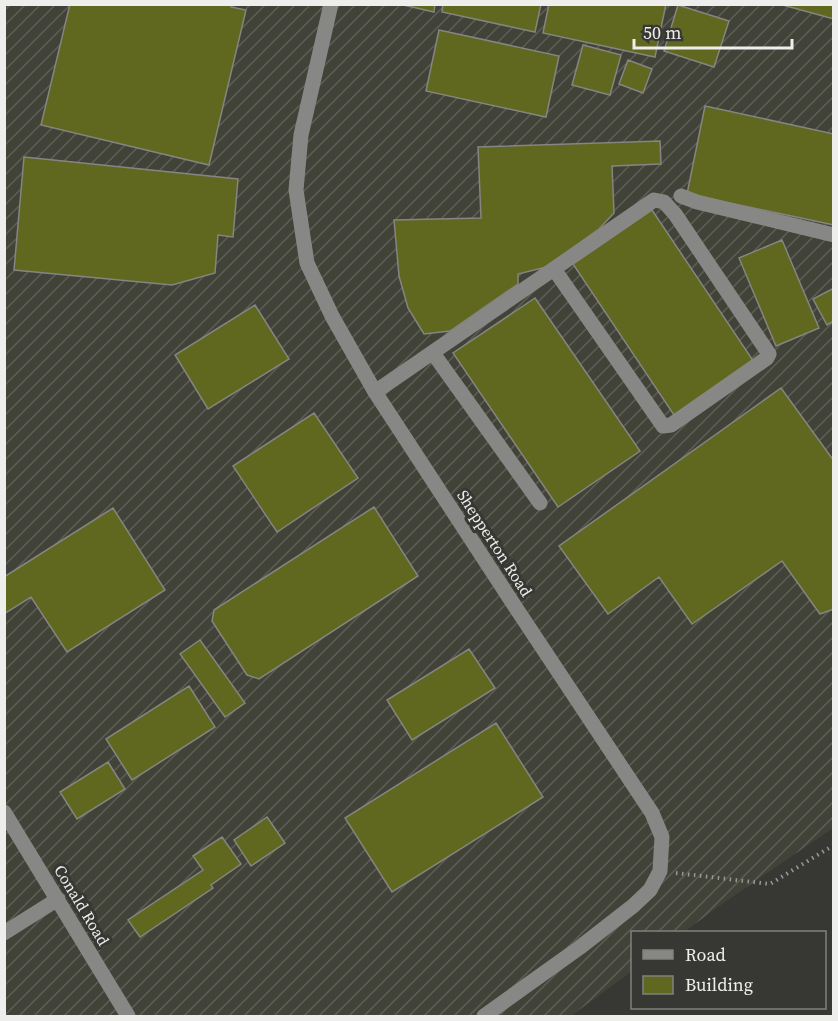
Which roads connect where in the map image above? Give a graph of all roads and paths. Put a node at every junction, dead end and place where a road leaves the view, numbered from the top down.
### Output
1 (331, 4) edge
2 (681, 196) dead end
3 (834, 235) edge
4 (554, 269) junction
5 (433, 353) junction
6 (375, 393) junction
7 (540, 503) dead end
8 (4, 812) edge
9 (834, 845) edge
10 (660, 871) junction
11 (58, 899) junction
12 (4, 933) edge
13 (128, 1017) edge
14 (484, 1017) edge

1 - 6 street, Shepperton Road
2 - 3 street
4 - 4 street
4 - 5 street
5 - 6 street
5 - 7 street
6 - 10 street, Shepperton Road
8 - 11 street, Conald Road
9 - 10 path
10 - 14 street, Shepperton Road
11 - 12 street
11 - 13 street, Conald Road

